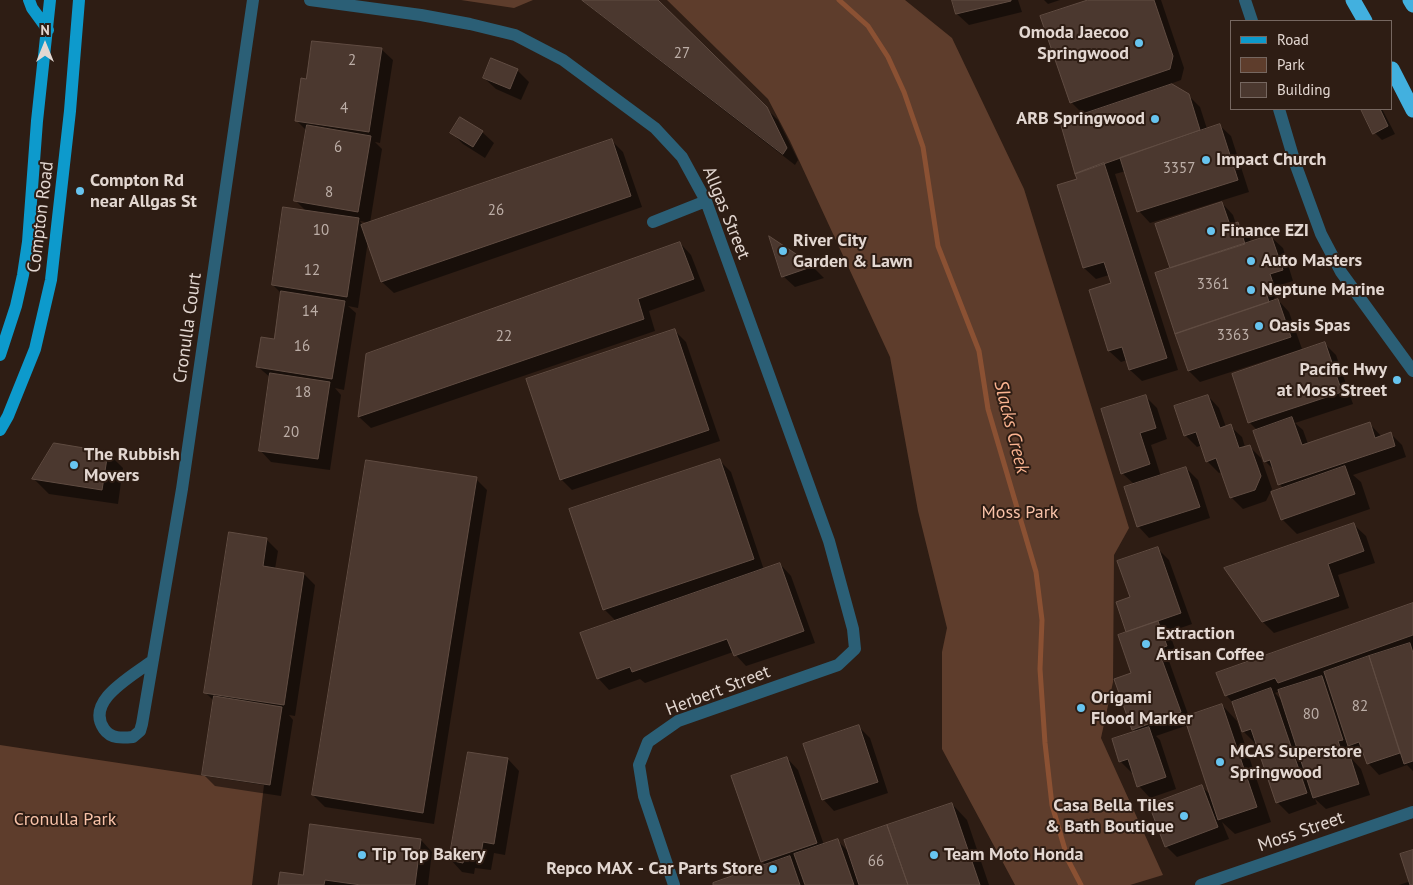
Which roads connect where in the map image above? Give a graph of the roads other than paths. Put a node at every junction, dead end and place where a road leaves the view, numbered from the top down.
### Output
1 (29, 0) edge
2 (50, 0) edge
3 (79, 0) edge
4 (253, 0) edge
5 (310, 0) edge
6 (1245, 0) edge
7 (1353, 0) edge
8 (1410, 0) edge
9 (1413, 5) edge
10 (1252, 20) edge
11 (1364, 20) edge
12 (48, 30) junction
13 (1393, 71) edge
14 (1279, 110) edge
15 (1413, 110) edge
16 (706, 201) junction
17 (653, 222) dead end
18 (0, 355) edge
19 (1413, 371) edge
20 (0, 430) edge
21 (855, 649) joint
22 (153, 660) junction
23 (1413, 812) edge
24 (674, 885) edge
25 (1201, 885) edge

1 - 12 main road
2 - 12 main road, Compton Road
3 - 20 main road, Compton Road
4 - 22 street, Cronulla Court
5 - 16 street, Allgas Street
6 - 10 street
7 - 11 highway
8 - 9 highway
12 - 18 main road, Compton Road
13 - 15 highway
14 - 19 street
16 - 17 street
16 - 21 street, Allgas Street
21 - 24 street, Herbert Street
22 - 22 street, Cronulla Court
23 - 25 street, Moss Street

